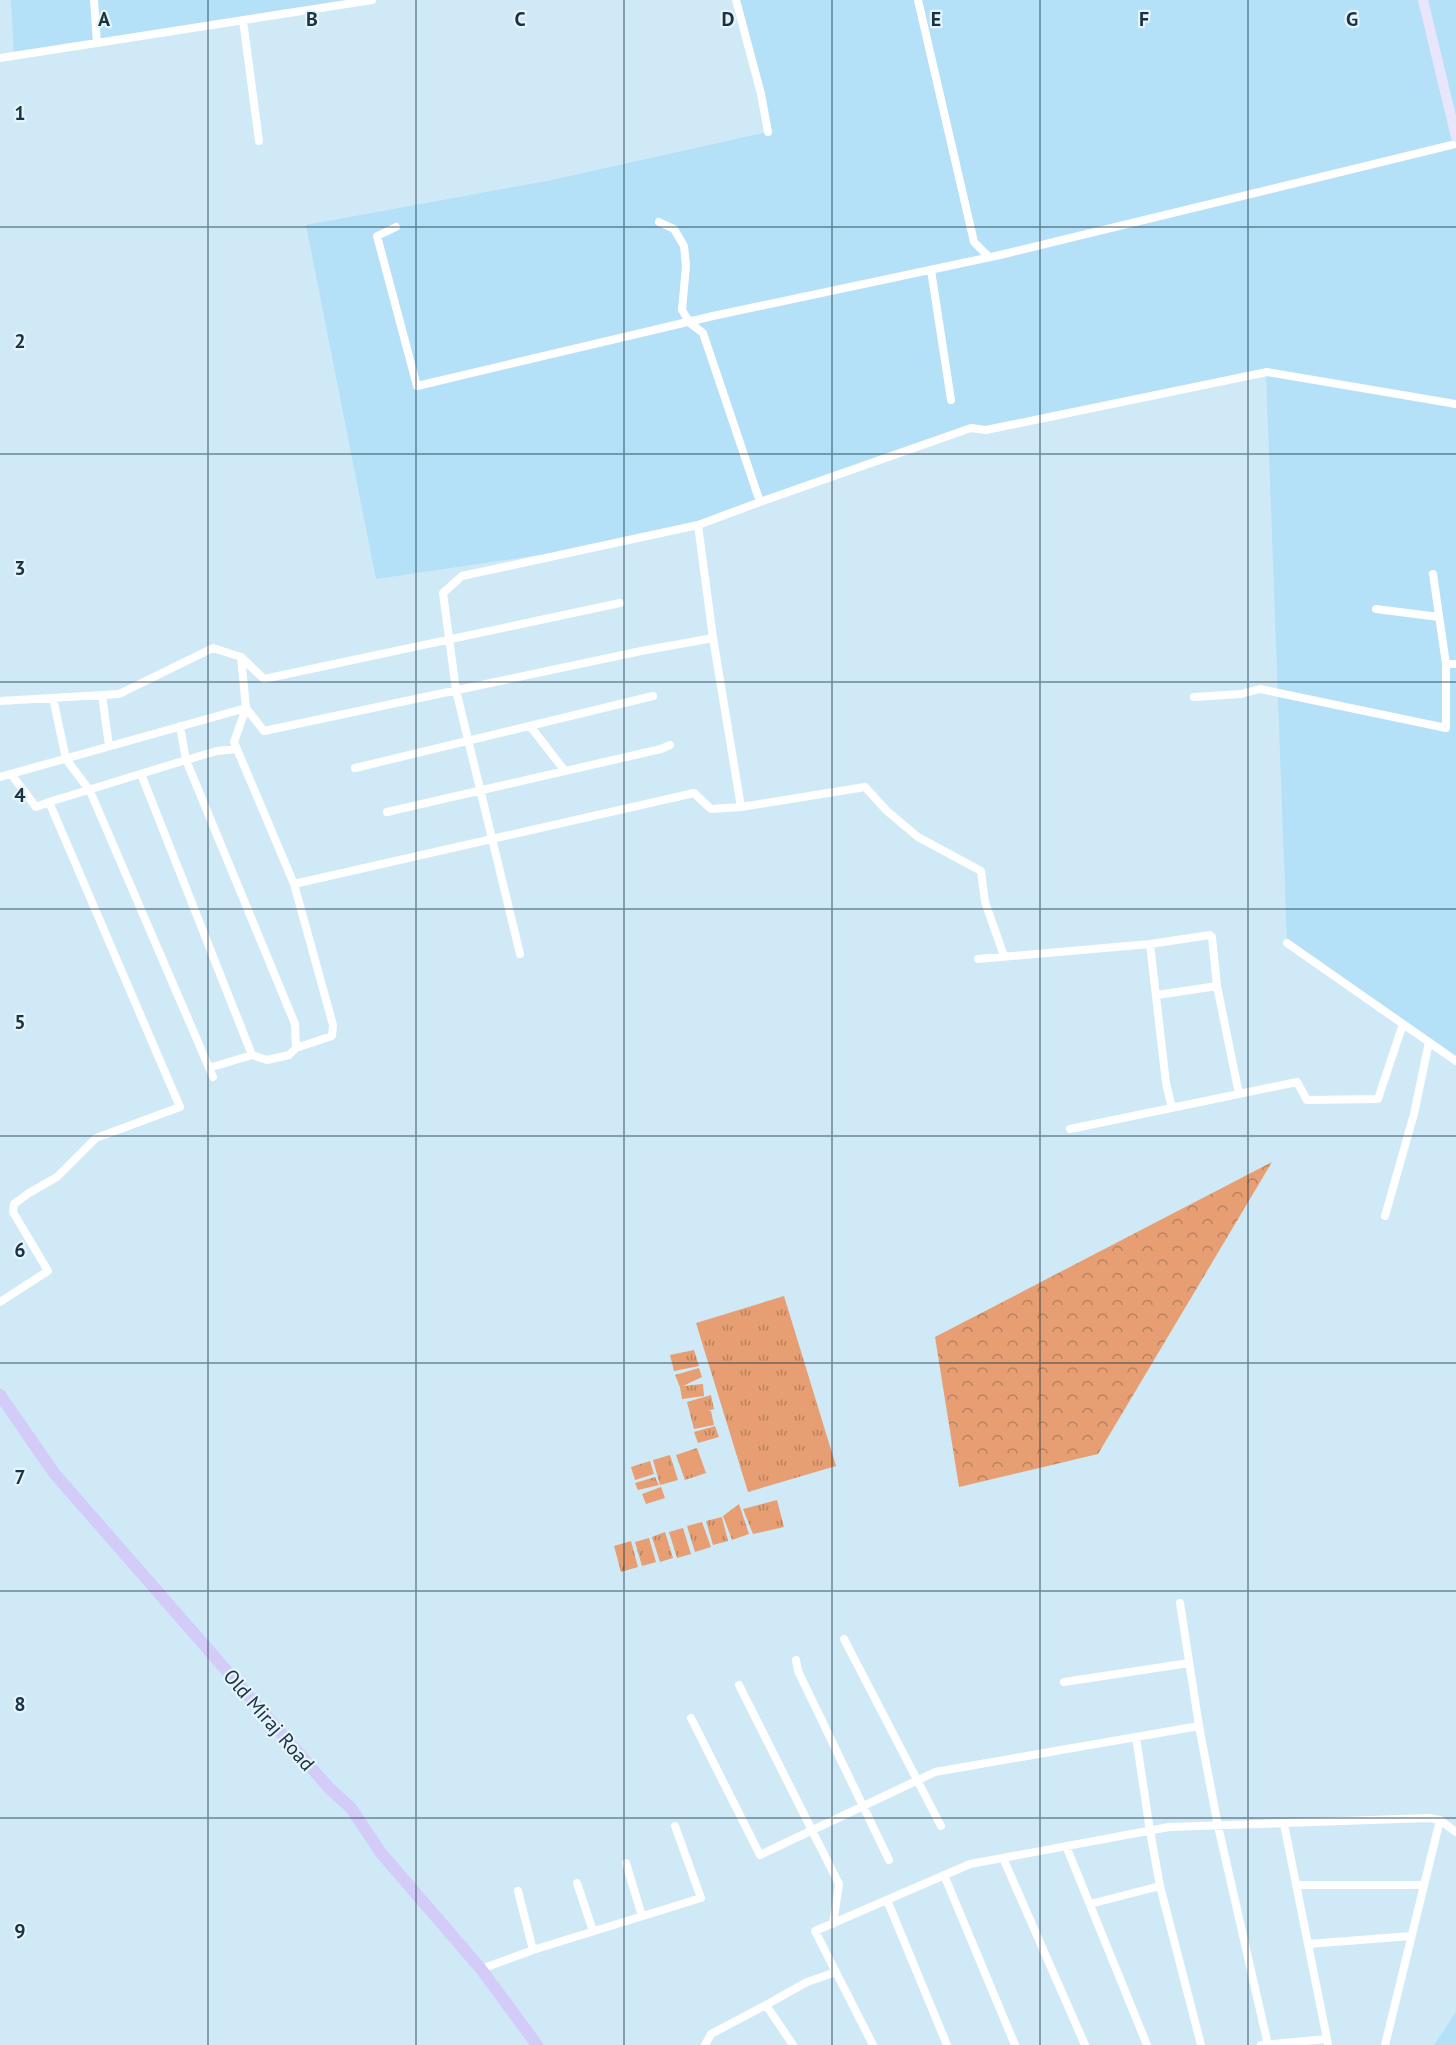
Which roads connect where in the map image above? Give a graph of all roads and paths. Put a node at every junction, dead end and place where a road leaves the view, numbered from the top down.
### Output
1 (94, 0) edge
2 (372, 0) edge
3 (736, 0) edge
4 (918, 0) edge
5 (1423, 0) edge
6 (243, 20) junction
7 (97, 43) junction
8 (0, 58) edge
9 (768, 132) dead end
10 (1456, 137) edge
11 (259, 141) dead end
12 (1456, 144) edge
13 (659, 222) dead end
14 (396, 227) dead end
15 (989, 257) junction
16 (931, 270) junction
17 (690, 323) junction
18 (951, 400) dead end
19 (1456, 404) edge
20 (760, 502) junction
21 (698, 525) junction
22 (1433, 574) dead end
23 (620, 603) dead end
24 (1376, 609) dead end
25 (1439, 617) junction
26 (713, 638) junction
27 (449, 640) junction
28 (241, 657) junction
29 (1446, 664) junction
30 (1456, 664) edge
31 (456, 690) junction
32 (102, 695) junction
33 (653, 696) dead end
34 (1194, 697) dead end
35 (53, 698) junction
36 (0, 701) edge
37 (246, 708) junction
38 (180, 726) junction
39 (530, 726) junction
40 (468, 740) junction
41 (670, 745) dead end
42 (109, 746) junction
43 (237, 749) junction
44 (66, 759) junction
45 (186, 760) junction
46 (355, 768) dead end
47 (565, 771) junction
48 (11, 774) junction
49 (141, 774) junction
50 (0, 777) edge
51 (90, 790) junction
52 (480, 791) junction
53 (49, 802) junction
54 (741, 807) junction
55 (387, 812) dead end
56 (492, 839) junction
57 (294, 884) junction
58 (1287, 943) dead end
59 (1150, 944) junction
60 (520, 954) dead end
61 (1004, 956) junction
62 (978, 959) dead end
63 (1217, 986) junction
64 (1157, 995) junction
65 (1403, 1024) junction
66 (1429, 1042) junction
67 (296, 1048) junction
68 (252, 1055) junction
69 (1456, 1061) edge
70 (209, 1068) junction
71 (213, 1077) dead end
72 (1239, 1094) junction
73 (1172, 1108) junction
74 (1070, 1129) dead end
75 (1385, 1216) dead end
76 (0, 1302) edge
77 (0, 1395) edge
78 (1180, 1603) dead end
79 (844, 1639) dead end
80 (796, 1660) dead end
81 (1189, 1663) junction
82 (1064, 1682) dead end
83 (739, 1685) dead end
84 (690, 1718) dead end
85 (1198, 1726) junction
86 (1136, 1737) junction
87 (917, 1780) junction
88 (863, 1806) junction
89 (1440, 1820) junction
90 (1284, 1824) junction
91 (675, 1826) dead end
92 (941, 1826) dead end
93 (1218, 1826) junction
94 (813, 1831) junction
95 (1150, 1831) junction
96 (1456, 1832) edge
97 (1066, 1846) junction
98 (1003, 1858) junction
99 (890, 1860) dead end
100 (626, 1863) dead end
101 (945, 1875) junction
102 (577, 1883) dead end
103 (1296, 1885) junction
104 (1424, 1885) junction
105 (1161, 1886) junction
106 (518, 1891) dead end
107 (887, 1900) junction
108 (1090, 1904) junction
109 (642, 1916) junction
110 (833, 1924) junction
111 (593, 1931) junction
112 (1411, 1936) junction
113 (1308, 1944) junction
114 (533, 1950) junction
115 (481, 1969) junction
116 (836, 1972) junction
117 (766, 2005) junction
118 (1328, 2042) edge
119 (537, 2045) edge
120 (705, 2045) edge
121 (793, 2045) edge
122 (873, 2045) edge
123 (947, 2045) edge
124 (1015, 2045) edge
125 (1084, 2045) edge
126 (1147, 2045) edge
127 (1201, 2045) edge
128 (1262, 2045) edge
129 (1268, 2045) edge
130 (1385, 2045) edge

1 - 7 street
2 - 6 street
3 - 9 street
4 - 15 street
5 - 10 main road
6 - 7 street
6 - 11 street
7 - 8 street
12 - 15 street
13 - 17 street
14 - 17 street
15 - 16 street
16 - 17 street
16 - 18 street
17 - 20 street
19 - 20 street
20 - 21 street
21 - 26 street
21 - 27 street
22 - 25 street
23 - 27 street
24 - 25 street
25 - 29 street
26 - 31 street
26 - 54 street
27 - 28 street
27 - 31 street
28 - 32 street
28 - 37 street
29 - 30 street
29 - 34 street
31 - 37 street
31 - 40 street
32 - 35 street
32 - 42 street
33 - 39 street
35 - 36 street
35 - 44 street
37 - 38 street
37 - 43 street
38 - 42 street
38 - 45 street
39 - 40 street
39 - 47 street
40 - 46 street
40 - 52 street
41 - 47 street
42 - 44 street
43 - 45 street
43 - 57 street
44 - 48 street
44 - 51 street
45 - 49 street
45 - 67 street
47 - 52 street
48 - 50 street
48 - 53 street
49 - 51 street
49 - 68 street
51 - 53 street
51 - 70 street
52 - 55 street
52 - 56 street
53 - 76 street
54 - 56 street
54 - 61 street
56 - 57 street
56 - 60 street
57 - 67 street
58 - 65 street
59 - 61 street
59 - 63 street
59 - 64 street
61 - 62 street
63 - 64 street
63 - 72 street
64 - 73 street
65 - 66 street
65 - 72 street
66 - 69 street
66 - 75 street
67 - 68 street
68 - 70 street
70 - 71 street
72 - 73 street
73 - 74 street
77 - 115 main road, Old Miraj Road
78 - 81 street
79 - 87 street
80 - 88 street
81 - 82 street
81 - 85 street
83 - 94 street
84 - 94 street
85 - 86 street
85 - 93 street
86 - 87 street
86 - 95 street
87 - 88 street
87 - 92 street
88 - 94 street
88 - 99 street
89 - 90 street
89 - 96 street
89 - 104 street
90 - 93 street
90 - 103 street
91 - 109 street
93 - 95 street
93 - 129 street
94 - 110 street
95 - 97 street
95 - 105 street
97 - 98 street
97 - 108 street
98 - 101 street
98 - 125 street
100 - 109 street
101 - 107 street
101 - 124 street
102 - 111 street
103 - 104 street
103 - 113 street
104 - 112 street
105 - 108 street
105 - 127 street
106 - 114 street
107 - 110 street
107 - 123 street
108 - 126 street
109 - 111 street
110 - 116 street
111 - 114 street
112 - 113 street
112 - 130 street
113 - 118 street
114 - 115 street
115 - 119 main road, Old Miraj Road
116 - 117 street
116 - 122 street
117 - 120 street
117 - 121 street
118 - 129 street
128 - 129 street

